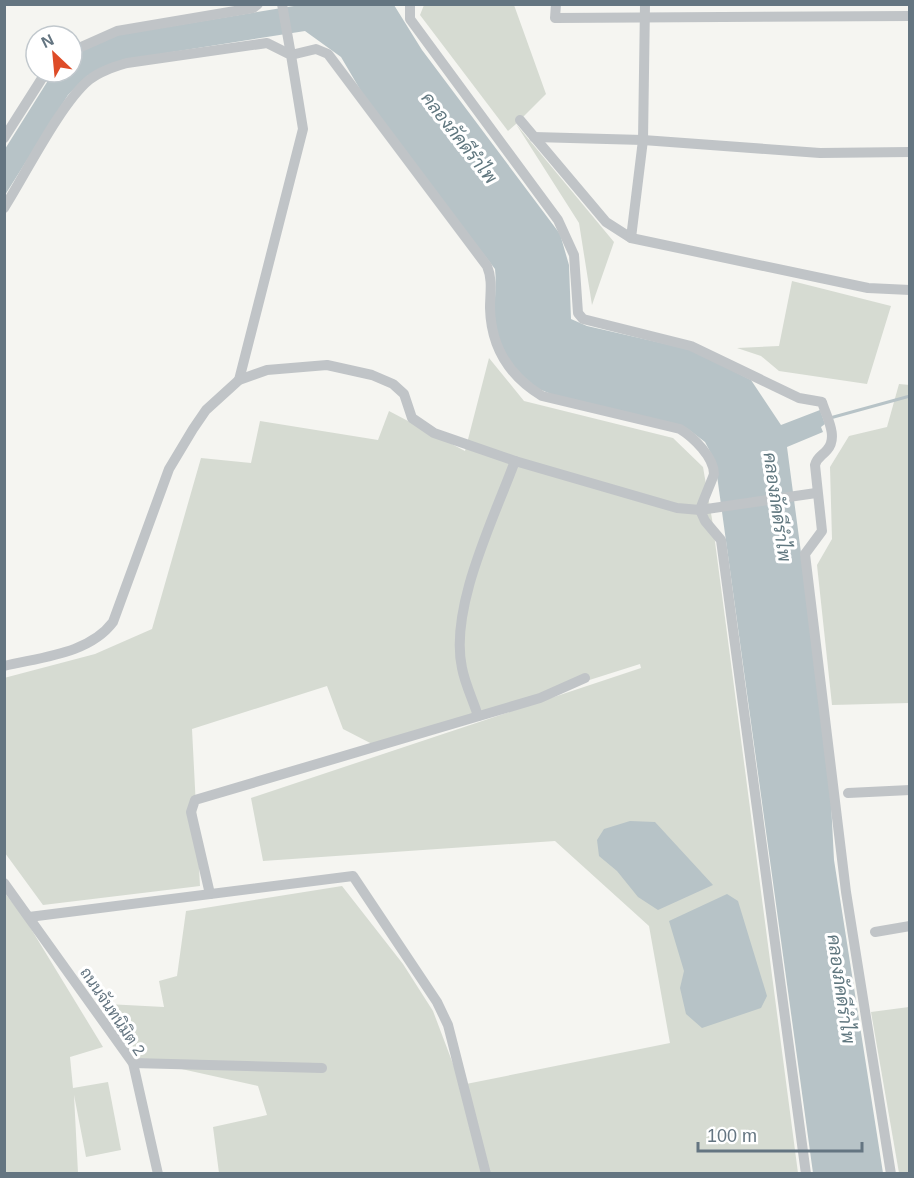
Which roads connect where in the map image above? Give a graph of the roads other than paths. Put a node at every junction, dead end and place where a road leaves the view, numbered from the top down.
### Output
1 (258, 4) edge
2 (282, 4) edge
3 (410, 4) edge
4 (556, 4) edge
5 (645, 4) edge
6 (909, 16) edge
7 (645, 19) junction
8 (84, 46) edge
9 (290, 51) junction
10 (38, 84) edge
11 (520, 120) dead end
12 (534, 136) junction
13 (4, 138) edge
14 (643, 140) junction
15 (909, 152) edge
16 (4, 208) edge
17 (631, 238) junction
18 (909, 290) edge
19 (239, 380) junction
20 (515, 461) junction
21 (816, 493) junction
22 (700, 510) junction
23 (4, 666) edge
24 (585, 678) dead end
25 (478, 716) junction
26 (909, 790) edge
27 (848, 793) dead end
28 (4, 883) edge
29 (210, 894) junction
30 (29, 917) junction
31 (909, 926) edge
32 (875, 932) dead end
33 (133, 1062) junction
34 (322, 1068) dead end
35 (158, 1173) edge
36 (486, 1173) edge
37 (806, 1173) edge
38 (891, 1173) edge

1 - 8 street
2 - 9 street
3 - 21 street
4 - 7 street
5 - 7 street
6 - 7 street
7 - 14 street
9 - 16 street
9 - 19 street
9 - 22 street
10 - 13 street
11 - 12 street
12 - 14 street
12 - 17 street
14 - 15 street
14 - 17 street
17 - 18 street
19 - 20 street
19 - 23 street
20 - 22 street
20 - 25 street
21 - 22 street
21 - 38 street
22 - 37 street
24 - 25 street
25 - 29 street
26 - 27 street
28 - 30 street, ถนนจันทนิมิต 2
29 - 30 street
29 - 36 street
30 - 33 street, ถนนจันทนิมิต 2
31 - 32 street
33 - 34 street
33 - 35 street, ถนนจันทนิมิต 2

